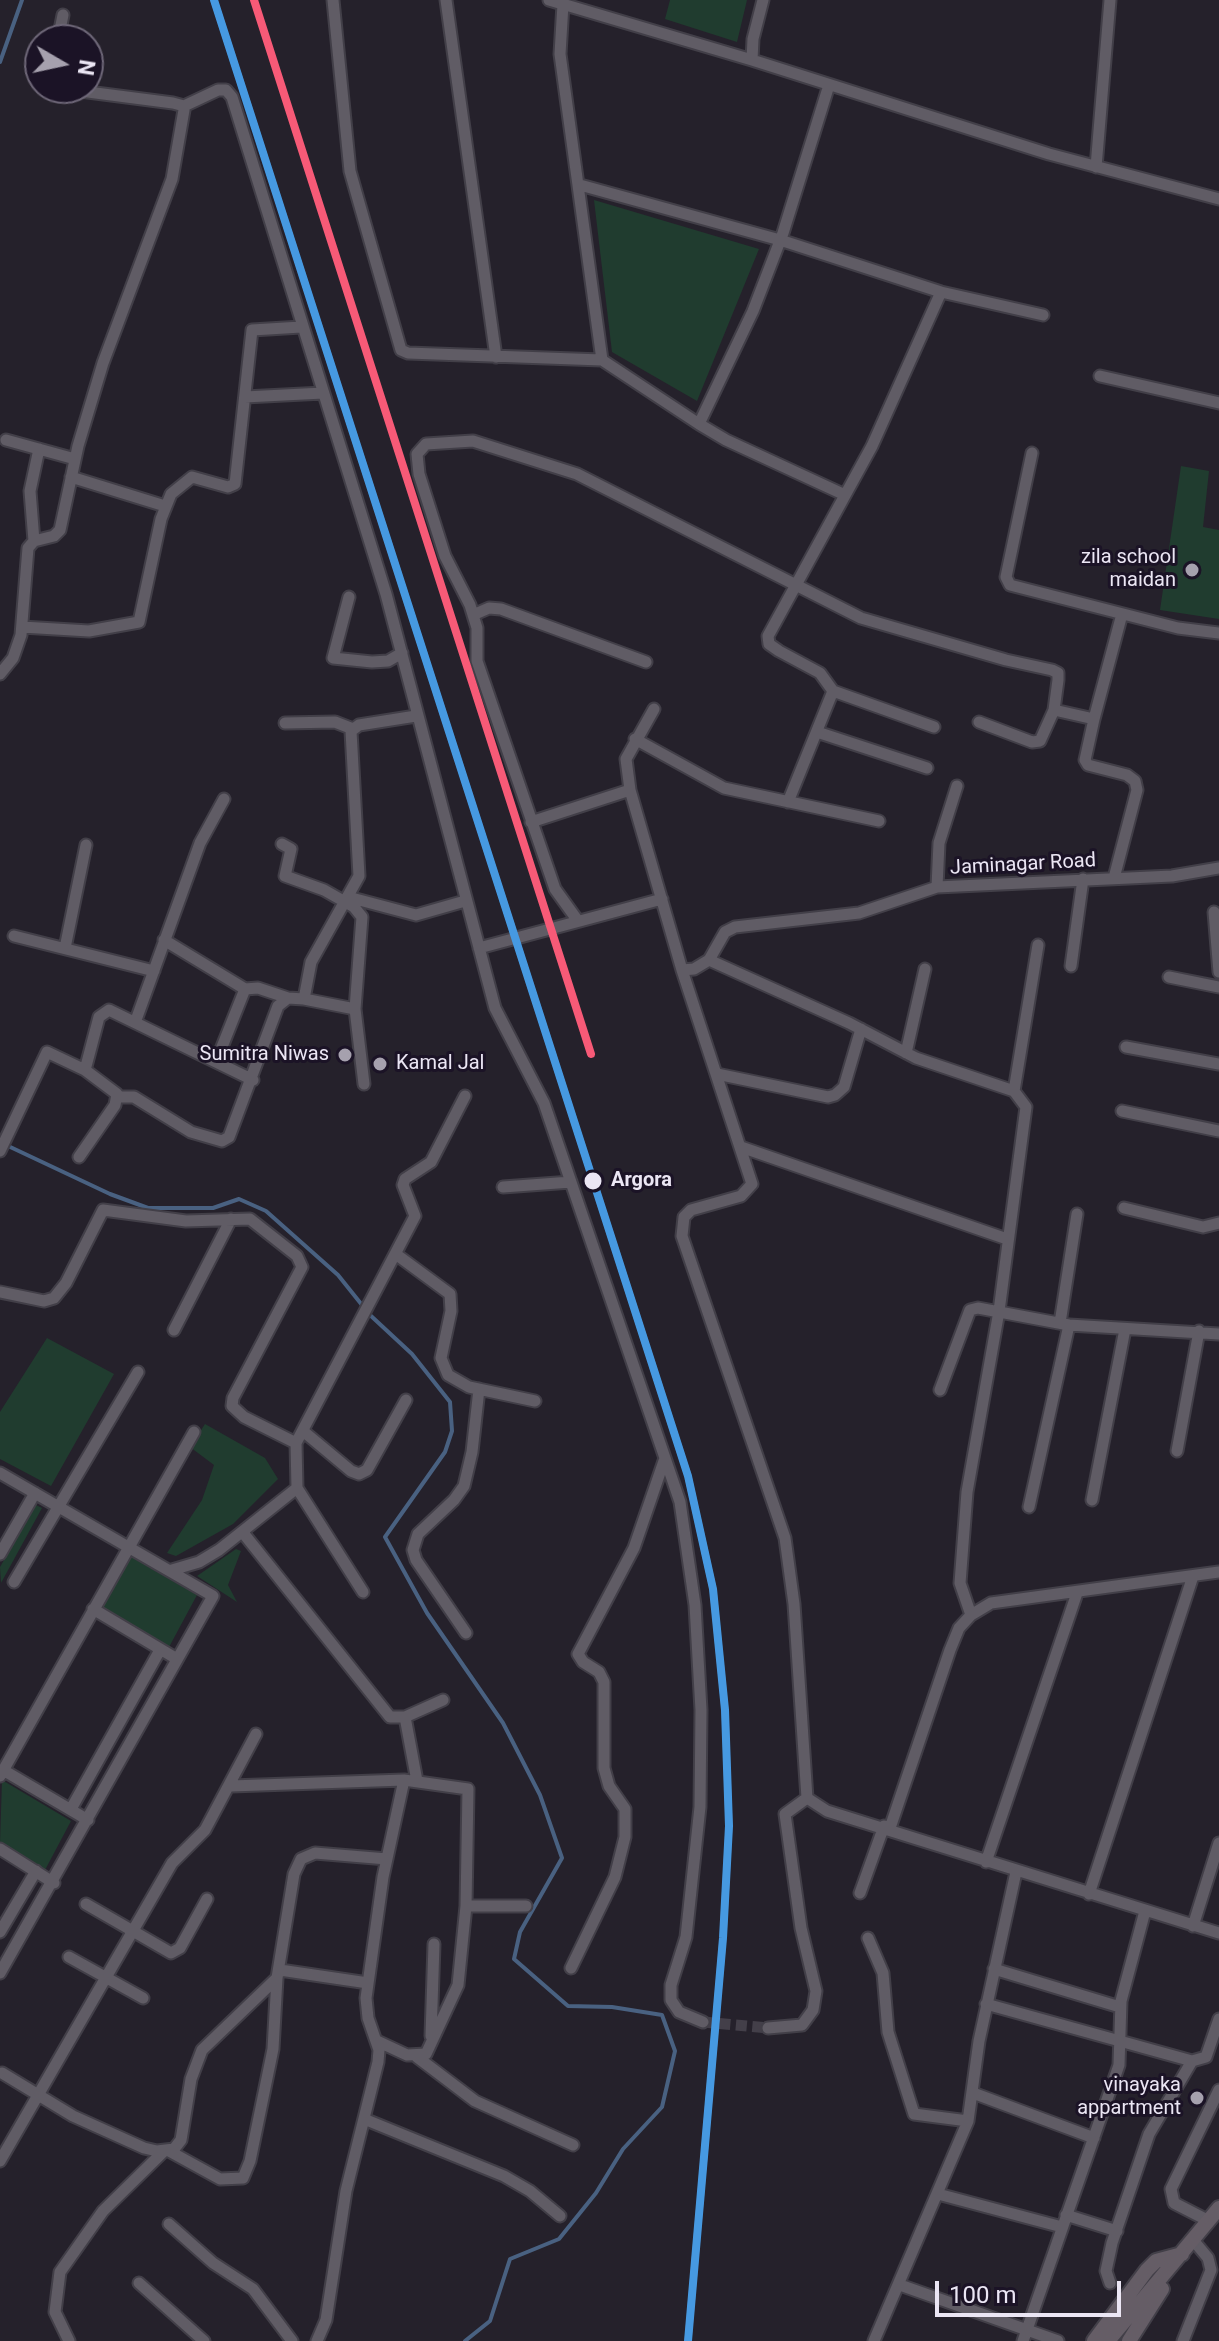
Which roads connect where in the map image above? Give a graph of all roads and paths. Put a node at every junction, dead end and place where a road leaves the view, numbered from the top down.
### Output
1 (333, 0) edge
2 (446, 0) edge
3 (549, 0) edge
4 (763, 0) edge
5 (1110, 0) edge
6 (563, 4) junction
7 (588, 6) edge
8 (63, 15) dead end
9 (61, 24) edge
10 (752, 60) junction
11 (829, 85) junction
12 (104, 95) edge
13 (184, 106) junction
14 (1096, 167) junction
15 (580, 185) junction
16 (1219, 199) edge
17 (780, 240) junction
18 (941, 292) junction
19 (1043, 315) dead end
20 (301, 327) junction
21 (496, 357) junction
22 (602, 360) junction
23 (1100, 376) dead end
24 (323, 393) junction
25 (245, 397) junction
26 (1219, 403) edge
27 (699, 424) junction
28 (6, 440) dead end
29 (39, 449) junction
30 (1032, 453) dead end
31 (75, 459) junction
32 (71, 477) junction
33 (845, 495) junction
34 (165, 506) junction
35 (34, 541) junction
36 (798, 584) junction
37 (349, 597) dead end
38 (1122, 614) junction
39 (473, 615) junction
40 (22, 627) junction
41 (1219, 633) edge
42 (402, 653) junction
43 (646, 662) dead end
44 (0, 674) edge
45 (833, 691) junction
46 (654, 709) dead end
47 (1054, 710) junction
48 (416, 716) junction
49 (1094, 719) junction
50 (979, 722) dead end
51 (285, 723) dead end
52 (934, 727) dead end
53 (353, 729) junction
54 (817, 732) junction
55 (635, 739) junction
56 (927, 768) dead end
57 (957, 786) dead end
58 (630, 790) junction
59 (224, 799) dead end
60 (788, 802) junction
61 (879, 821) dead end
62 (531, 822) junction
63 (282, 844) dead end
64 (86, 845) dead end
65 (1219, 868) edge
66 (1114, 878) junction
67 (1083, 879) junction
68 (937, 887) junction
69 (346, 899) junction
70 (465, 901) junction
71 (663, 902) junction
72 (1214, 912) dead end
73 (578, 921) junction
74 (14, 936) dead end
75 (164, 940) junction
76 (1218, 944) edge
77 (1038, 945) dead end
78 (65, 948) junction
79 (479, 948) junction
80 (709, 960) junction
81 (1071, 966) dead end
82 (925, 969) dead end
83 (682, 970) junction
84 (154, 971) junction
85 (1219, 972) edge
86 (1169, 977) dead end
87 (1219, 987) edge
88 (245, 989) junction
89 (288, 998) junction
90 (304, 999) junction
91 (355, 1009) junction
92 (136, 1020) junction
93 (861, 1029) junction
94 (1126, 1047) dead end
95 (906, 1053) junction
96 (216, 1062) junction
97 (1219, 1064) edge
98 (85, 1070) junction
99 (717, 1074) junction
100 (253, 1080) junction
101 (364, 1084) dead end
102 (1014, 1091) junction
103 (465, 1096) dead end
104 (118, 1097) junction
105 (1122, 1111) dead end
106 (1219, 1131) edge
107 (741, 1147) junction
108 (0, 1151) edge
109 (79, 1157) dead end
110 (571, 1182) junction
111 (503, 1187) dead end
112 (1124, 1208) dead end
113 (1077, 1214) dead end
114 (231, 1219) junction
115 (1219, 1223) edge
116 (1007, 1239) junction
117 (397, 1255) junction
118 (0, 1292) edge
119 (999, 1311) junction
120 (1065, 1324) junction
121 (1125, 1329) junction
122 (174, 1330) dead end
123 (1199, 1331) junction
124 (1219, 1334) edge
125 (138, 1372) dead end
126 (479, 1389) junction
127 (940, 1390) dead end
128 (406, 1400) dead end
129 (535, 1401) dead end
130 (303, 1431) junction
131 (194, 1432) dead end
132 (296, 1443) junction
133 (1177, 1451) dead end
134 (664, 1461) junction
135 (0, 1473) edge
136 (297, 1488) junction
137 (35, 1493) junction
138 (1092, 1500) dead end
139 (57, 1505) junction
140 (1029, 1507) dead end
141 (244, 1534) junction
142 (128, 1548) junction
143 (0, 1554) edge
144 (172, 1570) junction
145 (1219, 1572) edge
146 (1193, 1576) junction
147 (14, 1582) dead end
148 (363, 1592) dead end
149 (1077, 1593) junction
150 (93, 1609) junction
151 (971, 1615) junction
152 (466, 1633) dead end
153 (160, 1650) junction
154 (177, 1659) junction
155 (443, 1700) dead end
156 (405, 1717) junction
157 (256, 1734) dead end
158 (5, 1753) edge
159 (2, 1773) edge
160 (404, 1780) junction
161 (417, 1781) junction
162 (231, 1786) junction
163 (807, 1798) junction
164 (71, 1809) junction
165 (88, 1820) junction
166 (887, 1827) junction
167 (1219, 1843) edge
168 (0, 1849) edge
169 (387, 1859) junction
170 (986, 1862) junction
171 (36, 1871) junction
172 (1016, 1872) junction
173 (54, 1883) junction
174 (860, 1893) dead end
175 (1089, 1894) junction
176 (207, 1899) dead end
177 (86, 1904) dead end
178 (466, 1906) junction
179 (526, 1906) dead end
180 (1145, 1911) junction
181 (1193, 1926) junction
182 (0, 1932) edge
183 (1219, 1933) edge
184 (133, 1934) junction
185 (868, 1938) dead end
186 (434, 1944) dead end
187 (69, 1957) dead end
188 (571, 1968) dead end
189 (994, 1969) junction
190 (0, 1973) edge
191 (278, 1974) junction
192 (108, 1978) junction
193 (368, 1983) junction
194 (143, 1998) dead end
195 (986, 2004) junction
196 (1120, 2007) junction
197 (1219, 2019) edge
198 (703, 2022) tunnel mouth
199 (768, 2028) tunnel mouth
200 (377, 2041) junction
201 (1121, 2042) junction
202 (431, 2048) junction
203 (1215, 2051) edge
204 (417, 2057) junction
205 (1192, 2061) junction
206 (2, 2073) edge
207 (1219, 2090) edge
208 (973, 2093) junction
209 (39, 2094) junction
210 (364, 2119) junction
211 (968, 2121) junction
212 (1094, 2138) junction
213 (573, 2145) dead end
214 (166, 2151) junction
215 (0, 2161) edge
216 (938, 2194) junction
217 (1219, 2208) edge
218 (560, 2216) dead end
219 (1064, 2221) junction
220 (1209, 2221) junction
221 (169, 2224) dead end
222 (1117, 2231) junction
223 (1193, 2240) junction
224 (1182, 2254) junction
225 (139, 2283) dead end
226 (1110, 2283) dead end
227 (900, 2285) junction
228 (1025, 2335) edge
229 (69, 2341) edge
230 (204, 2341) edge
231 (292, 2341) edge
232 (317, 2341) edge
233 (874, 2341) edge
234 (1058, 2341) edge
235 (1094, 2341) edge
236 (1108, 2341) edge
237 (1129, 2341) edge
238 (1183, 2341) edge

1 - 21 street
2 - 21 street
3 - 6 street
4 - 10 street
5 - 14 street
6 - 7 street
6 - 15 street
7 - 10 street
8 - 9 street
10 - 11 street
11 - 14 street
11 - 17 street
12 - 13 street
13 - 20 street
13 - 31 street
14 - 16 street
15 - 17 street
15 - 22 street
17 - 18 street
17 - 27 street
18 - 19 street
18 - 33 street
20 - 24 street
20 - 25 street
21 - 22 street
22 - 27 street
23 - 26 street
24 - 25 street
24 - 42 street
25 - 34 street
27 - 33 street
28 - 29 street
29 - 31 street
29 - 35 street
30 - 38 street
31 - 32 street
32 - 34 street
32 - 35 street
33 - 36 street
34 - 40 street
35 - 40 street
36 - 39 street
36 - 45 street
36 - 47 street
37 - 42 street
38 - 41 street
38 - 49 street
39 - 43 street
39 - 62 street
40 - 44 street
42 - 48 street
45 - 52 street
45 - 54 street
46 - 55 street
47 - 49 street
47 - 50 street
48 - 53 street
48 - 70 street
49 - 66 street
51 - 53 street
53 - 69 street
54 - 56 street
54 - 60 street
55 - 58 street
55 - 60 street
57 - 68 street
58 - 62 street
58 - 71 street
59 - 75 street
60 - 61 street
62 - 73 street
63 - 69 street
64 - 78 street
65 - 66 street, Jaminagar Road
66 - 67 street, Jaminagar Road
67 - 68 street, Jaminagar Road
67 - 81 street
68 - 80 street, Jaminagar Road
69 - 70 street
69 - 90 street
69 - 91 street
70 - 79 street
71 - 73 street
71 - 83 street
72 - 76 street
73 - 79 street
74 - 78 street
75 - 84 street
75 - 88 street
76 - 85 street
77 - 102 street
78 - 84 street
79 - 110 street
80 - 83 street
80 - 93 street
82 - 95 street
83 - 99 street
84 - 92 street
86 - 87 street
88 - 89 street
88 - 96 street
89 - 90 street
89 - 100 street
90 - 91 street
91 - 101 street
92 - 96 street
92 - 98 street
93 - 95 street
93 - 99 street
94 - 97 street
95 - 102 street
96 - 100 street
98 - 104 street
98 - 108 street
99 - 107 street
100 - 104 street
102 - 116 street
103 - 117 street
104 - 109 street
105 - 106 street
107 - 116 street
107 - 163 street
110 - 111 street
110 - 134 street
112 - 115 street
113 - 120 street
114 - 118 street
114 - 122 street
114 - 132 street
116 - 119 street
117 - 126 street
117 - 130 street
119 - 120 street
119 - 127 street
119 - 151 street
120 - 121 street
120 - 140 street
121 - 123 street
121 - 138 street
123 - 124 street
123 - 133 street
125 - 139 street
126 - 129 street
126 - 152 street
128 - 130 street
130 - 132 street
131 - 142 street
132 - 136 street
134 - 188 street
134 - 198 street
135 - 137 street
136 - 141 street
136 - 148 street
137 - 139 street
137 - 143 street
139 - 142 street
139 - 147 street
141 - 144 street
141 - 156 street
142 - 144 street
142 - 150 street
144 - 154 street
145 - 146 street
146 - 149 street
146 - 175 street
149 - 151 street
149 - 170 street
150 - 153 street
150 - 158 street
151 - 166 street
153 - 154 street
153 - 164 street
154 - 165 street
155 - 156 street
156 - 161 street
157 - 162 street
158 - 159 street
159 - 164 street
160 - 161 street
160 - 162 street
160 - 169 street
161 - 178 street
162 - 184 street
163 - 166 street
163 - 199 street
164 - 165 street
165 - 173 street
166 - 170 street
166 - 174 street
167 - 181 street
168 - 171 street
169 - 191 street
169 - 193 street
170 - 172 street
171 - 173 street
171 - 182 street
172 - 175 street
172 - 189 street
173 - 190 street
175 - 180 street
176 - 184 street
177 - 184 street
178 - 179 street
178 - 202 street
180 - 181 street
180 - 196 street
181 - 183 street
184 - 192 street
185 - 211 street
186 - 202 street
187 - 192 street
189 - 195 street
189 - 196 street
191 - 193 street
191 - 214 street
191 - 214 street
192 - 194 street
192 - 209 street
193 - 200 street
195 - 201 street
195 - 208 street
196 - 201 street
197 - 203 street
200 - 204 street
200 - 210 street
201 - 205 street
201 - 212 street
202 - 204 street
203 - 205 street
204 - 213 street
205 - 222 street
206 - 209 street
207 - 220 street
208 - 211 street
208 - 212 street
209 - 214 street
209 - 215 street
210 - 218 street
210 - 232 street
211 - 216 street
212 - 219 street
214 - 229 street
216 - 219 street
216 - 227 street
217 - 220 street
219 - 222 street
219 - 228 street
220 - 223 street
221 - 231 street
222 - 226 street
223 - 224 street
223 - 238 street
224 - 235 street
224 - 236 street
224 - 237 street
225 - 230 street
227 - 228 street
227 - 233 street
228 - 234 street

